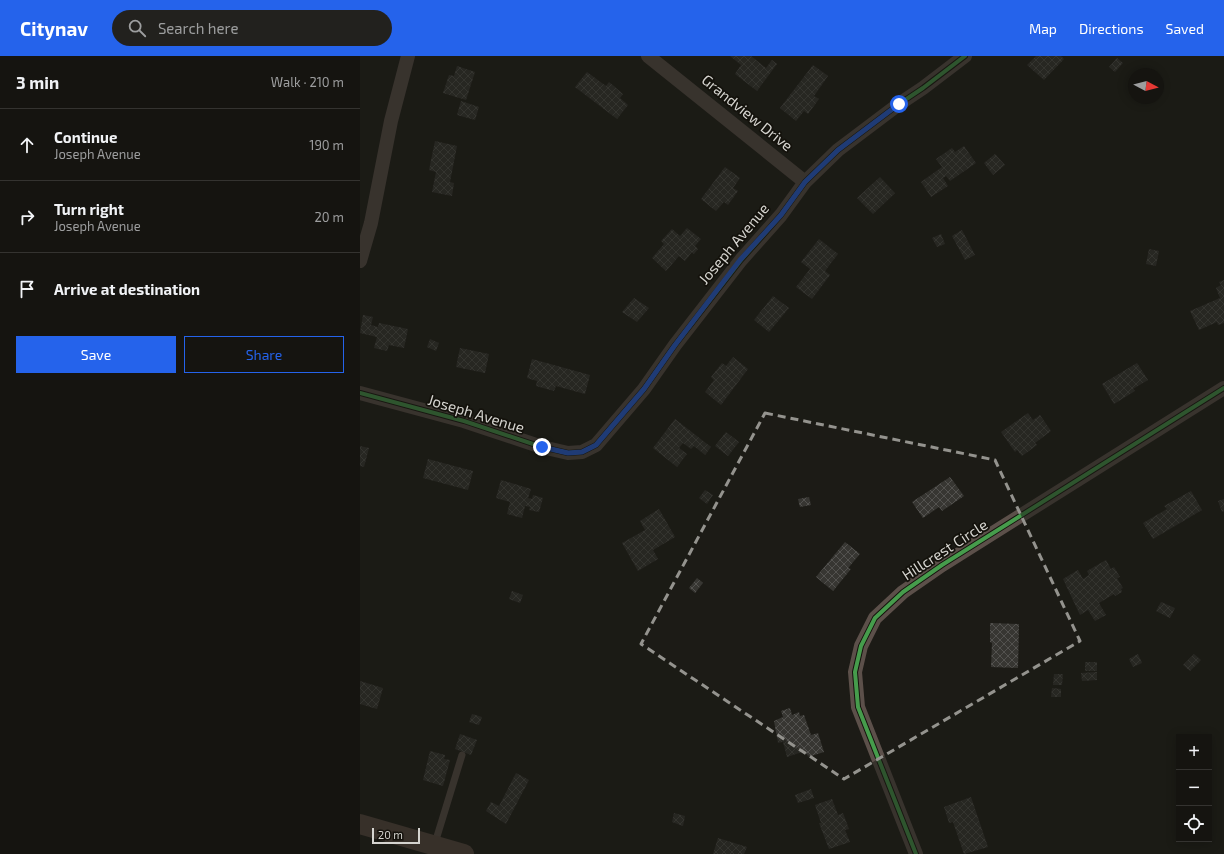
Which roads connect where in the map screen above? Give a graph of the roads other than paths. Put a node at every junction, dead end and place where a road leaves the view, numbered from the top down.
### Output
1 (408, 56) edge
2 (648, 56) edge
3 (965, 56) edge
4 (805, 182) junction
5 (360, 261) edge
6 (1224, 388) edge
7 (360, 393) edge
8 (462, 755) dead end
9 (360, 824) edge
10 (434, 846) junction
11 (464, 854) edge
12 (916, 854) edge

1 - 5 street
2 - 4 street, Grandview Drive
3 - 4 street, Joseph Avenue
4 - 7 street, Joseph Avenue
6 - 12 street, Hillcrest Circle
8 - 10 lane
9 - 10 main road
10 - 11 main road

